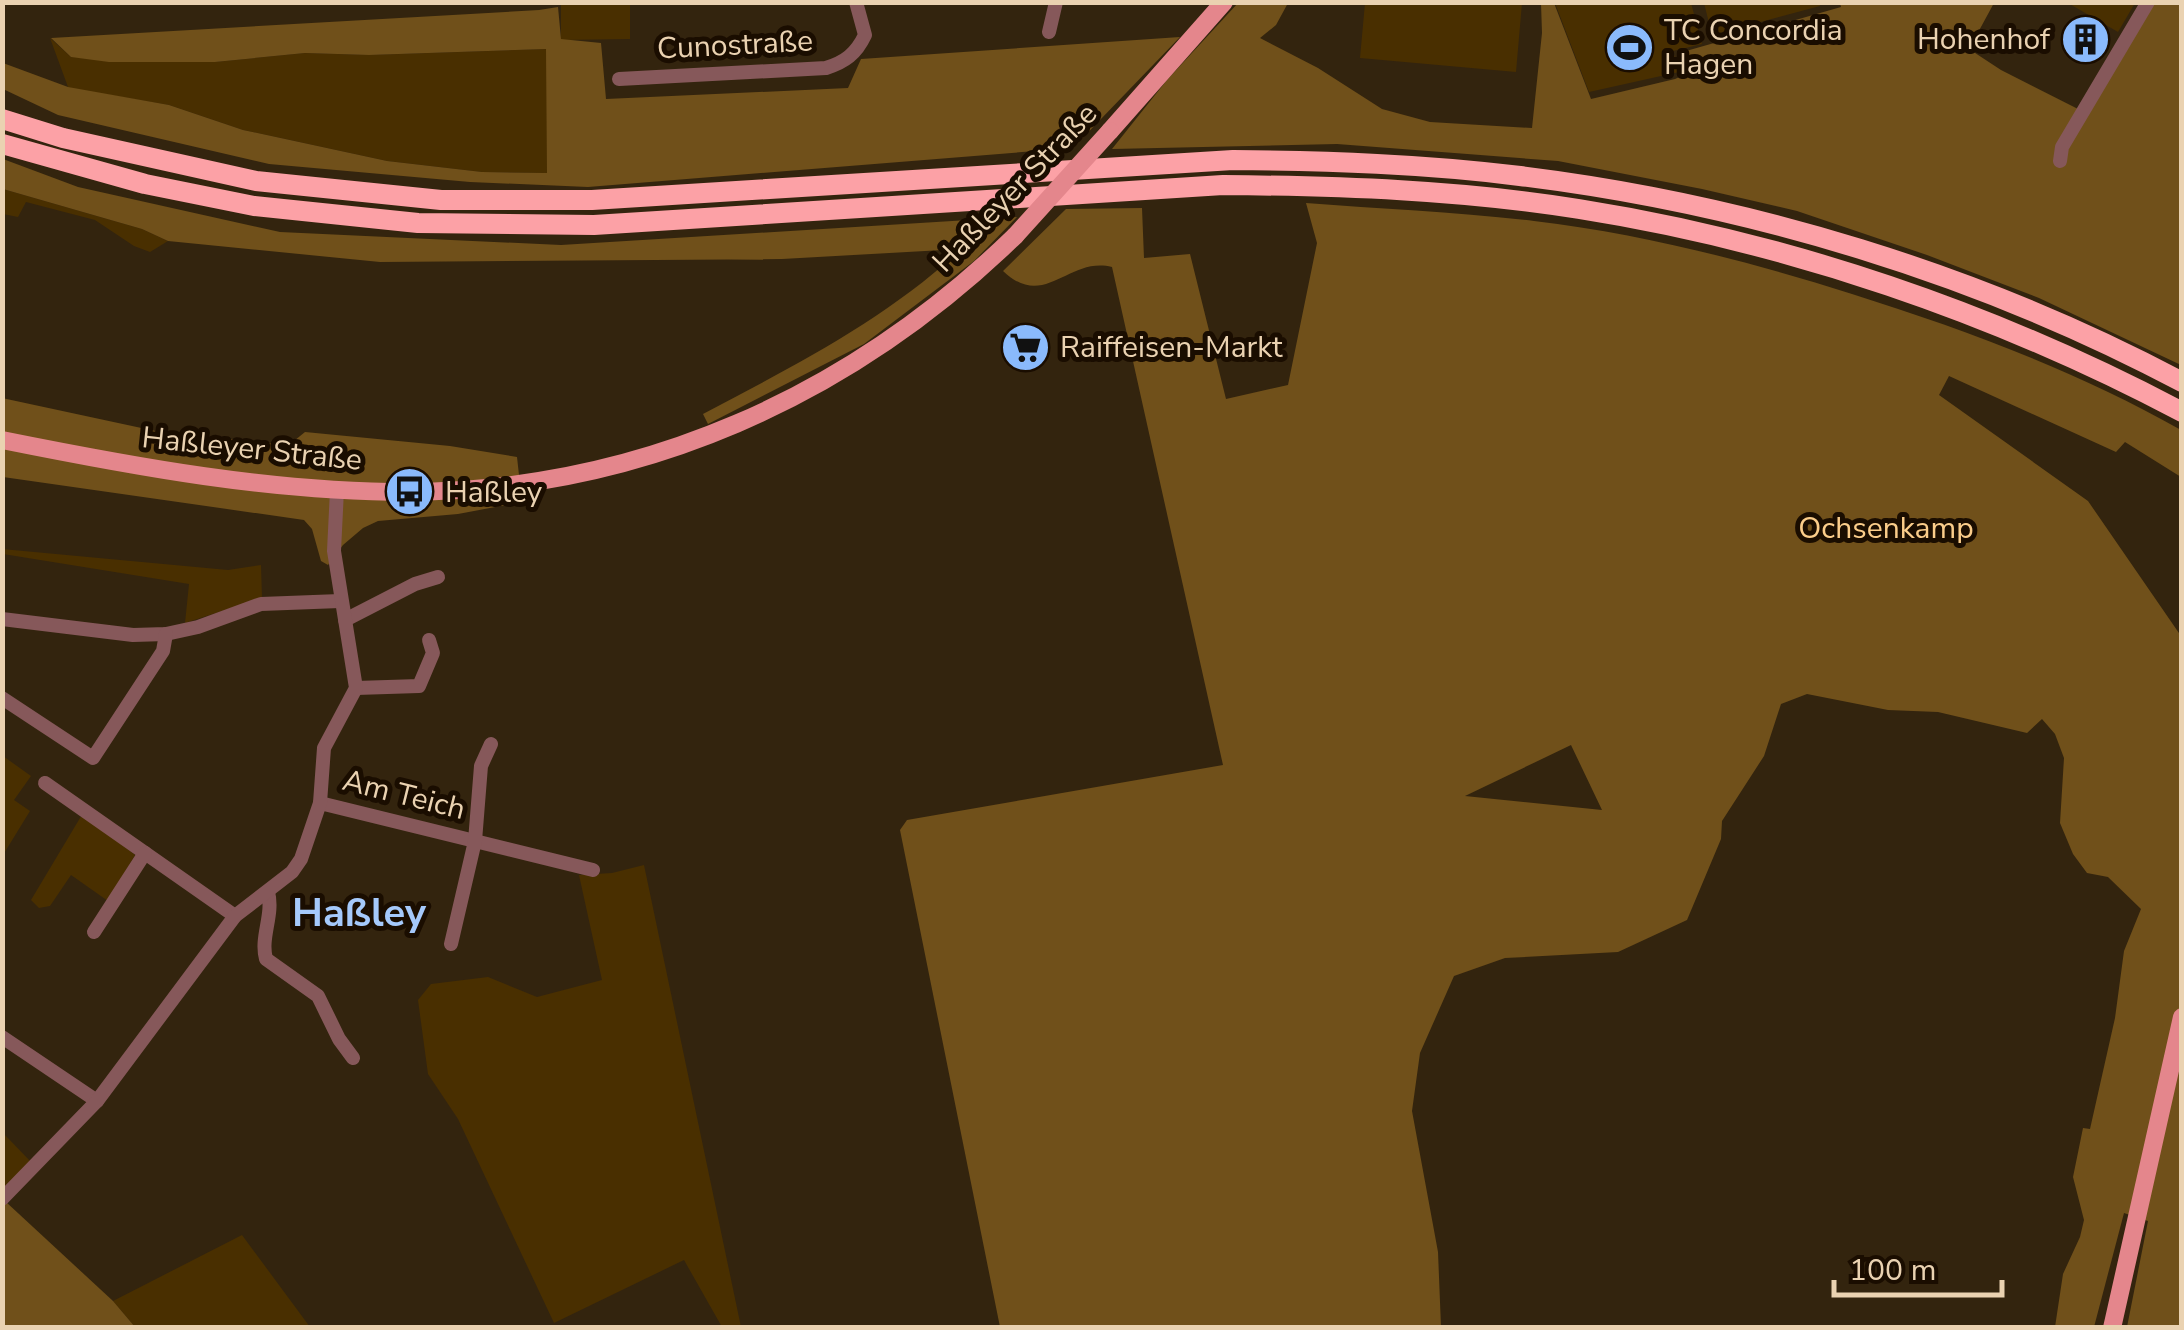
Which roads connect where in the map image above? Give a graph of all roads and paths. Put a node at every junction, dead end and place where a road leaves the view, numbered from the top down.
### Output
1 (856, 2) edge
2 (1056, 2) edge
3 (2148, 2) edge
4 (1219, 8) edge
5 (1048, 32) dead end
6 (619, 79) dead end
7 (2, 104) edge
8 (2, 119) edge
9 (63, 138) junction
10 (2, 144) edge
11 (2060, 161) dead end
12 (2182, 382) edge
13 (2182, 412) edge
14 (2, 440) edge
15 (338, 490) junction
16 (438, 577) dead end
17 (340, 601) junction
18 (2, 618) edge
19 (344, 620) junction
20 (166, 634) junction
21 (429, 640) dead end
22 (356, 688) junction
23 (2, 698) edge
24 (491, 744) dead end
25 (45, 783) dead end
26 (320, 803) junction
27 (475, 841) junction
28 (145, 853) junction
29 (592, 870) dead end
30 (268, 892) junction
31 (235, 916) junction
32 (94, 932) dead end
33 (450, 944) dead end
34 (2182, 1017) edge
35 (2, 1036) edge
36 (353, 1058) dead end
37 (96, 1102) junction
38 (2, 1199) edge
39 (2112, 1328) edge

1 - 6 street, Cunostraße
2 - 5 street
3 - 11 street
4 - 15 main road, Haßleyer Straße, bridge
7 - 9 highway
8 - 9 highway
9 - 12 highway
10 - 13 highway
14 - 15 main road, Haßleyer Straße
15 - 17 street
16 - 19 street
17 - 19 street
17 - 20 street
18 - 20 street
19 - 22 street
20 - 23 street
21 - 22 street
22 - 26 street
24 - 27 street, Am Teich
25 - 28 street
26 - 27 street, Am Teich
26 - 30 street
27 - 29 street, Am Teich
27 - 33 street, Am Teich
28 - 31 street
28 - 32 street
30 - 31 street
30 - 36 street
31 - 37 street
34 - 39 main road
35 - 37 street
37 - 38 street

